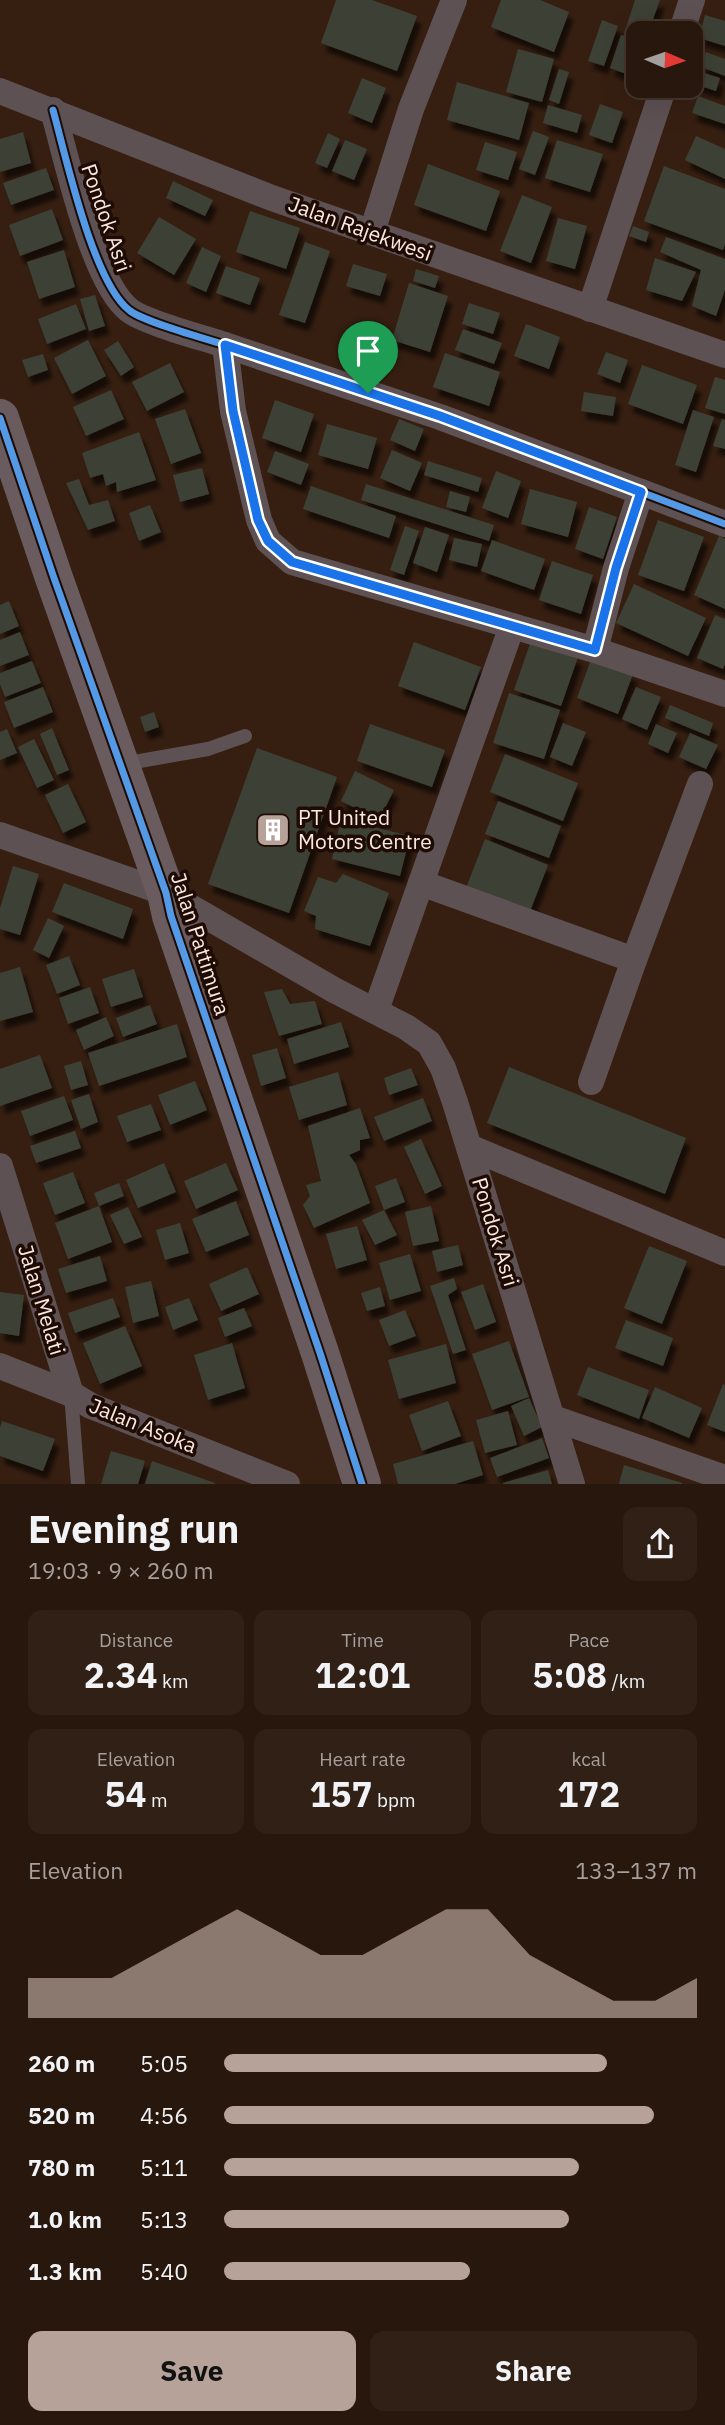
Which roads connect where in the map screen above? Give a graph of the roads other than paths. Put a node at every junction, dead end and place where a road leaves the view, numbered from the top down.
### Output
1 (454, 0) edge
2 (692, 0) edge
3 (685, 21) edge
4 (0, 91) edge
5 (660, 98) edge
6 (53, 110) junction
7 (372, 232) junction
8 (590, 309) junction
9 (225, 345) junction
10 (725, 355) edge
11 (0, 421) edge
12 (641, 492) junction
13 (725, 524) edge
14 (512, 626) junction
15 (595, 650) junction
16 (725, 694) edge
17 (245, 736) dead end
18 (122, 764) junction
19 (699, 784) dead end
20 (1, 838) edge
21 (421, 883) junction
22 (166, 894) junction
23 (634, 960) junction
24 (376, 1010) junction
25 (591, 1082) dead end
26 (469, 1147) junction
27 (0, 1166) edge
28 (5, 1189) edge
29 (725, 1253) edge
30 (0, 1366) edge
31 (71, 1394) junction
32 (553, 1419) junction
33 (725, 1478) edge
34 (78, 1483) edge
35 (287, 1483) edge
36 (362, 1483) edge
37 (572, 1483) edge

1 - 7 street
2 - 3 street
4 - 6 street, Jalan Rajekwesi
5 - 8 street
6 - 7 street, Jalan Rajekwesi
6 - 9 street, Pondok Asri
7 - 8 street, Jalan Rajekwesi
8 - 10 street, Jalan Rajekwesi
9 - 12 street, Pondok Asri
9 - 14 street
11 - 18 street, Jalan Pattimura
12 - 13 street
12 - 15 street
14 - 15 street
14 - 21 street
15 - 16 street
17 - 18 lane
18 - 22 street, Jalan Pattimura
19 - 23 street
20 - 22 street, Pondok Asri
21 - 23 street
21 - 24 street
22 - 24 street, Pondok Asri
22 - 36 street, Jalan Pattimura
23 - 25 street
24 - 26 street, Pondok Asri
26 - 29 street
26 - 32 street, Pondok Asri
27 - 28 street, Jalan Melati
28 - 31 street, Jalan Melati
30 - 31 street, Jalan Asoka
31 - 34 lane
31 - 35 street, Jalan Asoka
32 - 33 street
32 - 37 street, Pondok Asri

